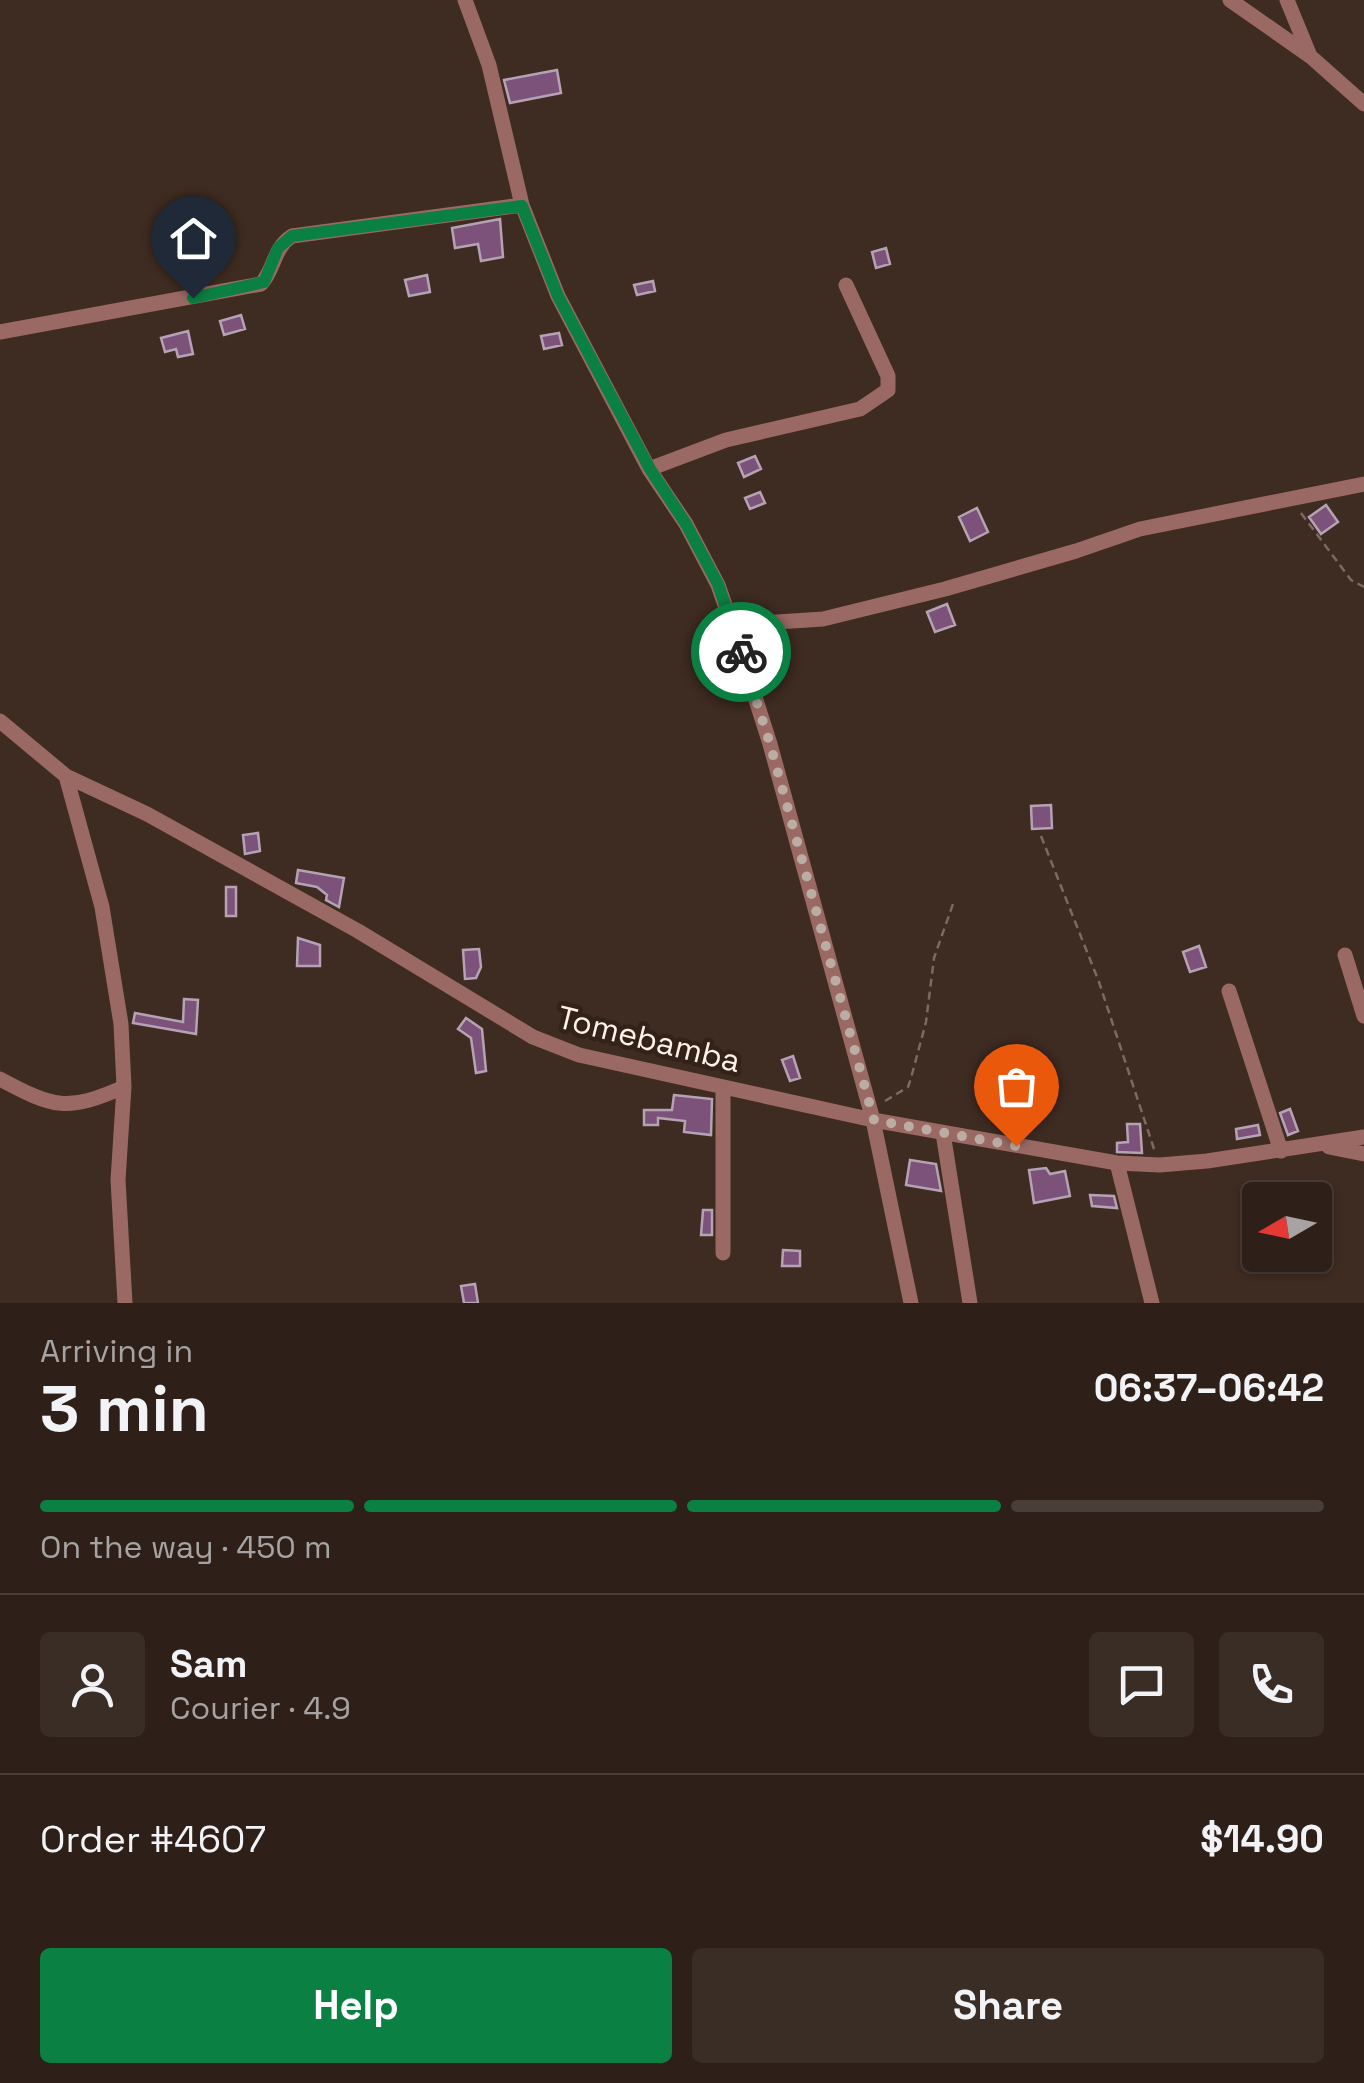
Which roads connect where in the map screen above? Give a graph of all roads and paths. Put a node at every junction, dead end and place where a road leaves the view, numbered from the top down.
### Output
1 (465, 0) edge
2 (1230, 0) edge
3 (1287, 0) edge
4 (1310, 56) junction
5 (1364, 104) edge
6 (522, 206) junction
7 (846, 285) dead end
8 (0, 332) edge
9 (650, 469) junction
10 (1364, 484) edge
11 (1291, 500) junction
12 (1364, 587) edge
13 (732, 625) junction
14 (0, 720) edge
15 (66, 776) junction
16 (1041, 836) dead end
17 (954, 904) dead end
18 (1345, 955) dead end
19 (1229, 991) dead end
20 (1364, 1016) edge
21 (0, 1080) edge
22 (124, 1087) junction
23 (723, 1088) junction
24 (871, 1112) junction
25 (942, 1133) junction
26 (1364, 1137) edge
27 (1318, 1145) junction
28 (1281, 1151) junction
29 (1364, 1154) edge
30 (1117, 1163) junction
31 (1160, 1165) junction
32 (723, 1254) dead end
33 (125, 1303) edge
34 (911, 1303) edge
35 (970, 1303) edge
36 (1152, 1303) edge

1 - 6 street
2 - 4 street
3 - 4 street
4 - 5 street
6 - 8 street
6 - 9 street
7 - 9 street
9 - 13 street
10 - 11 street
11 - 12 path
11 - 13 street
13 - 24 street
14 - 15 street, Tomebamba
15 - 22 street
15 - 23 street, Tomebamba
16 - 31 path
17 - 24 path
18 - 20 street
19 - 28 street
21 - 22 street
22 - 33 street
23 - 24 street, Tomebamba
23 - 32 street
24 - 25 street, Tomebamba
24 - 34 street
25 - 30 street, Tomebamba
25 - 35 street
26 - 27 street, Tomebamba
27 - 28 street, Tomebamba
27 - 29 street
28 - 31 street, Tomebamba
30 - 31 street, Tomebamba
30 - 36 street

